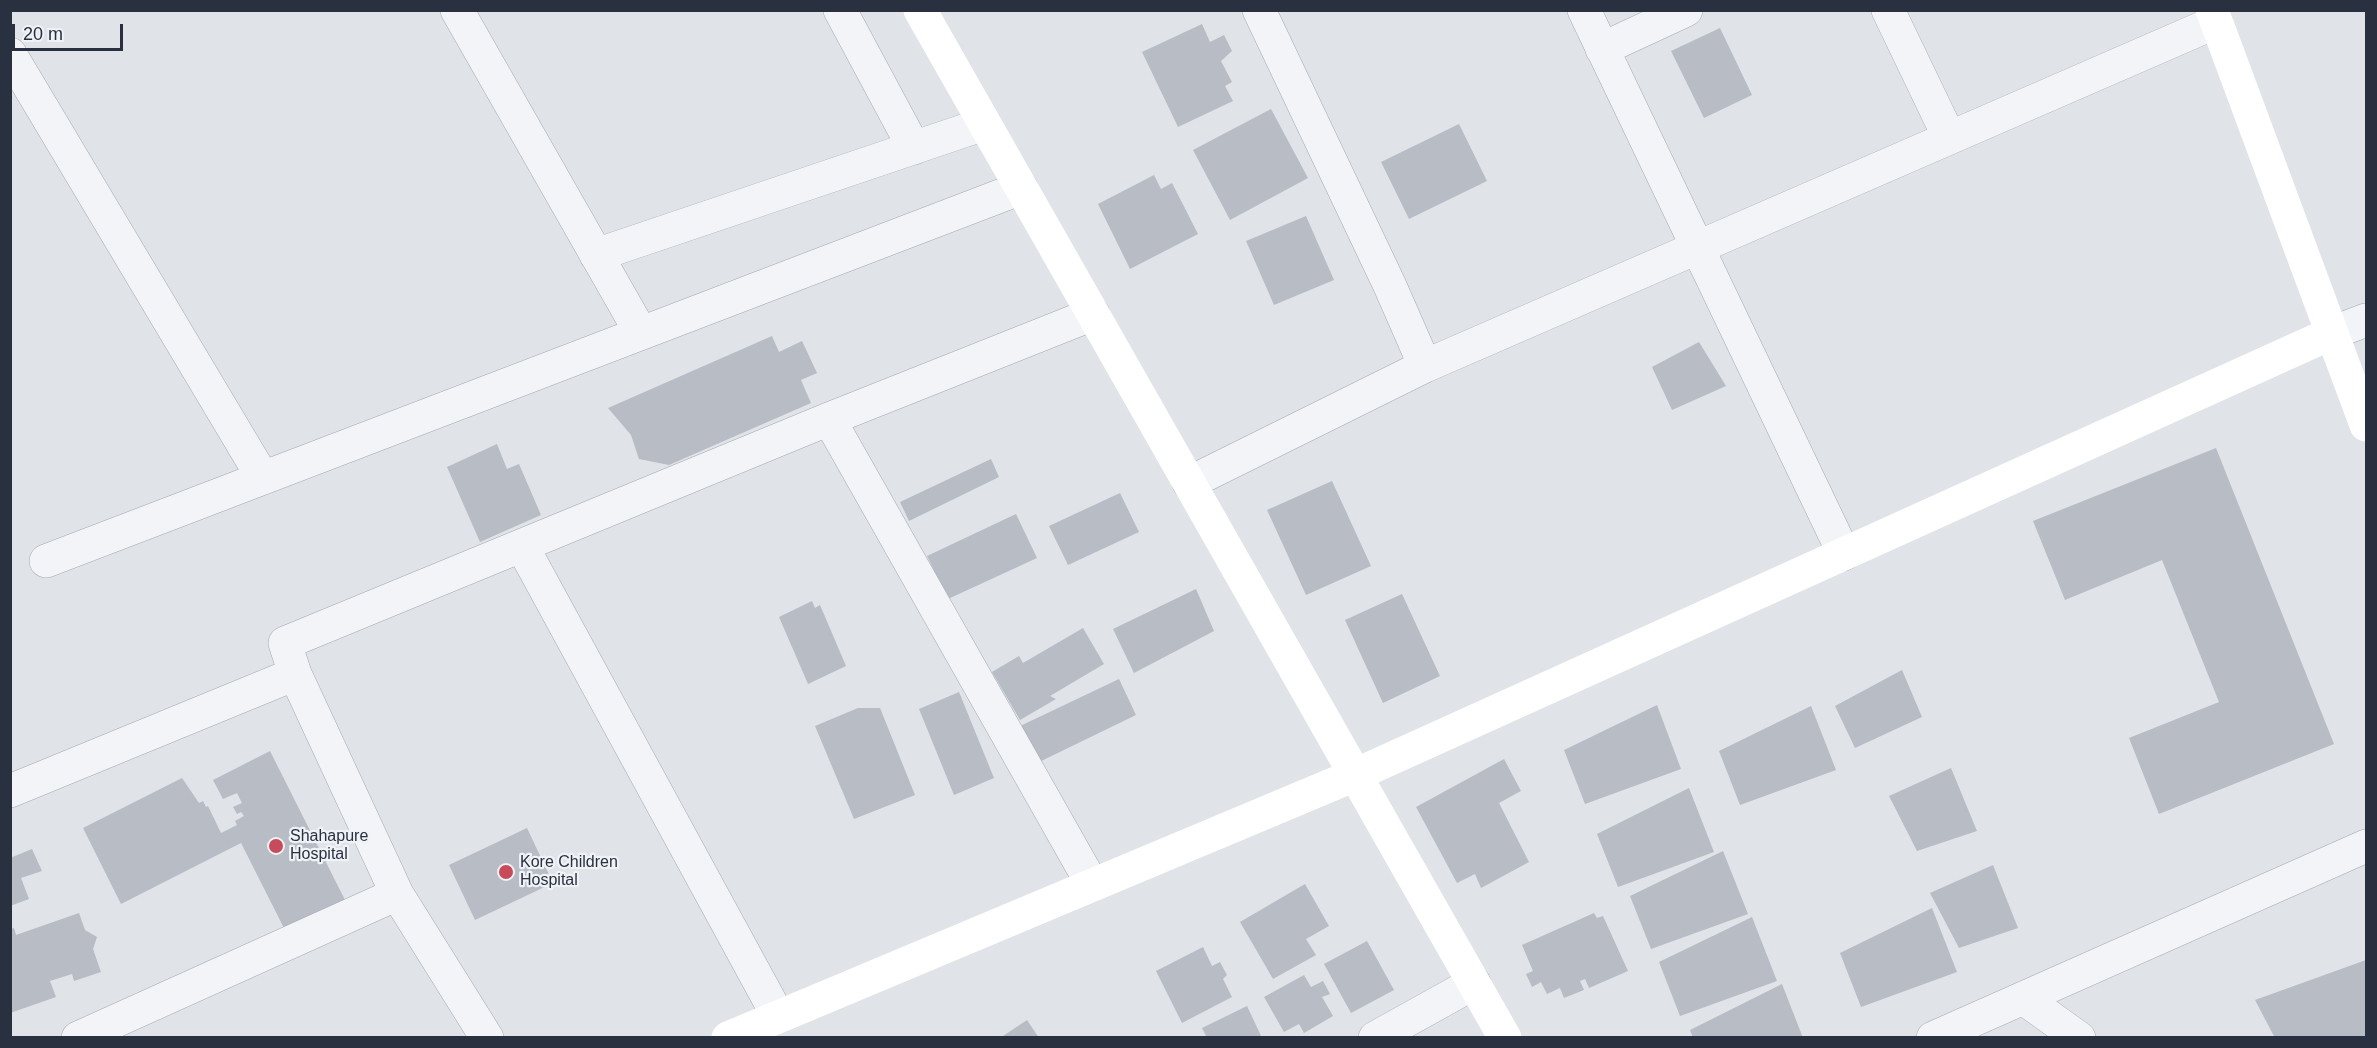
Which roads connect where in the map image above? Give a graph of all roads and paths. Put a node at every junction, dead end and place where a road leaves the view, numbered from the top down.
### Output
1 (457, 10) edge
2 (840, 10) edge
3 (920, 10) edge
4 (1259, 10) edge
5 (1584, 10) edge
6 (1686, 10) edge
7 (1888, 10) edge
8 (2214, 16) edge
9 (1602, 49) junction
10 (10, 54) edge
11 (984, 124) junction
12 (1949, 137) junction
13 (914, 148) junction
14 (1021, 188) junction
15 (1698, 248) junction
16 (596, 255) junction
17 (1093, 314) junction
18 (2367, 320) edge
19 (641, 333) junction
20 (2332, 333) junction
21 (1425, 366) junction
22 (830, 419) junction
23 (2367, 425) edge
24 (263, 478) junction
25 (1189, 483) junction
26 (522, 546) junction
27 (1844, 554) junction
28 (46, 561) dead end
29 (295, 674) junction
30 (1355, 775) junction
31 (10, 791) edge
32 (2367, 846) edge
33 (1092, 885) junction
34 (396, 894) junction
35 (1474, 983) junction
36 (2023, 998) junction
37 (778, 1016) junction
38 (78, 1038) edge
39 (487, 1038) edge
40 (728, 1038) edge
41 (1375, 1038) edge
42 (1505, 1038) edge
43 (1933, 1038) edge
44 (2079, 1038) edge

1 - 16 street
2 - 13 street
3 - 11 street
4 - 21 street
5 - 9 street
6 - 9 street
7 - 12 street
8 - 12 street
8 - 20 street
9 - 15 street
10 - 24 street
11 - 13 street
11 - 14 street
12 - 15 street
13 - 16 street
14 - 17 street
14 - 19 street
15 - 21 street
15 - 27 street
16 - 19 street
17 - 22 street
17 - 25 street
18 - 20 street
19 - 24 street
20 - 23 street
20 - 27 street
21 - 25 street
22 - 26 street
22 - 33 street
24 - 28 street
25 - 30 street
26 - 29 street
26 - 37 street
27 - 30 street
29 - 31 street
29 - 34 street
30 - 33 street
30 - 35 street
32 - 36 street
33 - 37 street
34 - 38 street
34 - 39 street
35 - 41 street
35 - 42 street
36 - 43 street
36 - 44 street
37 - 40 street

